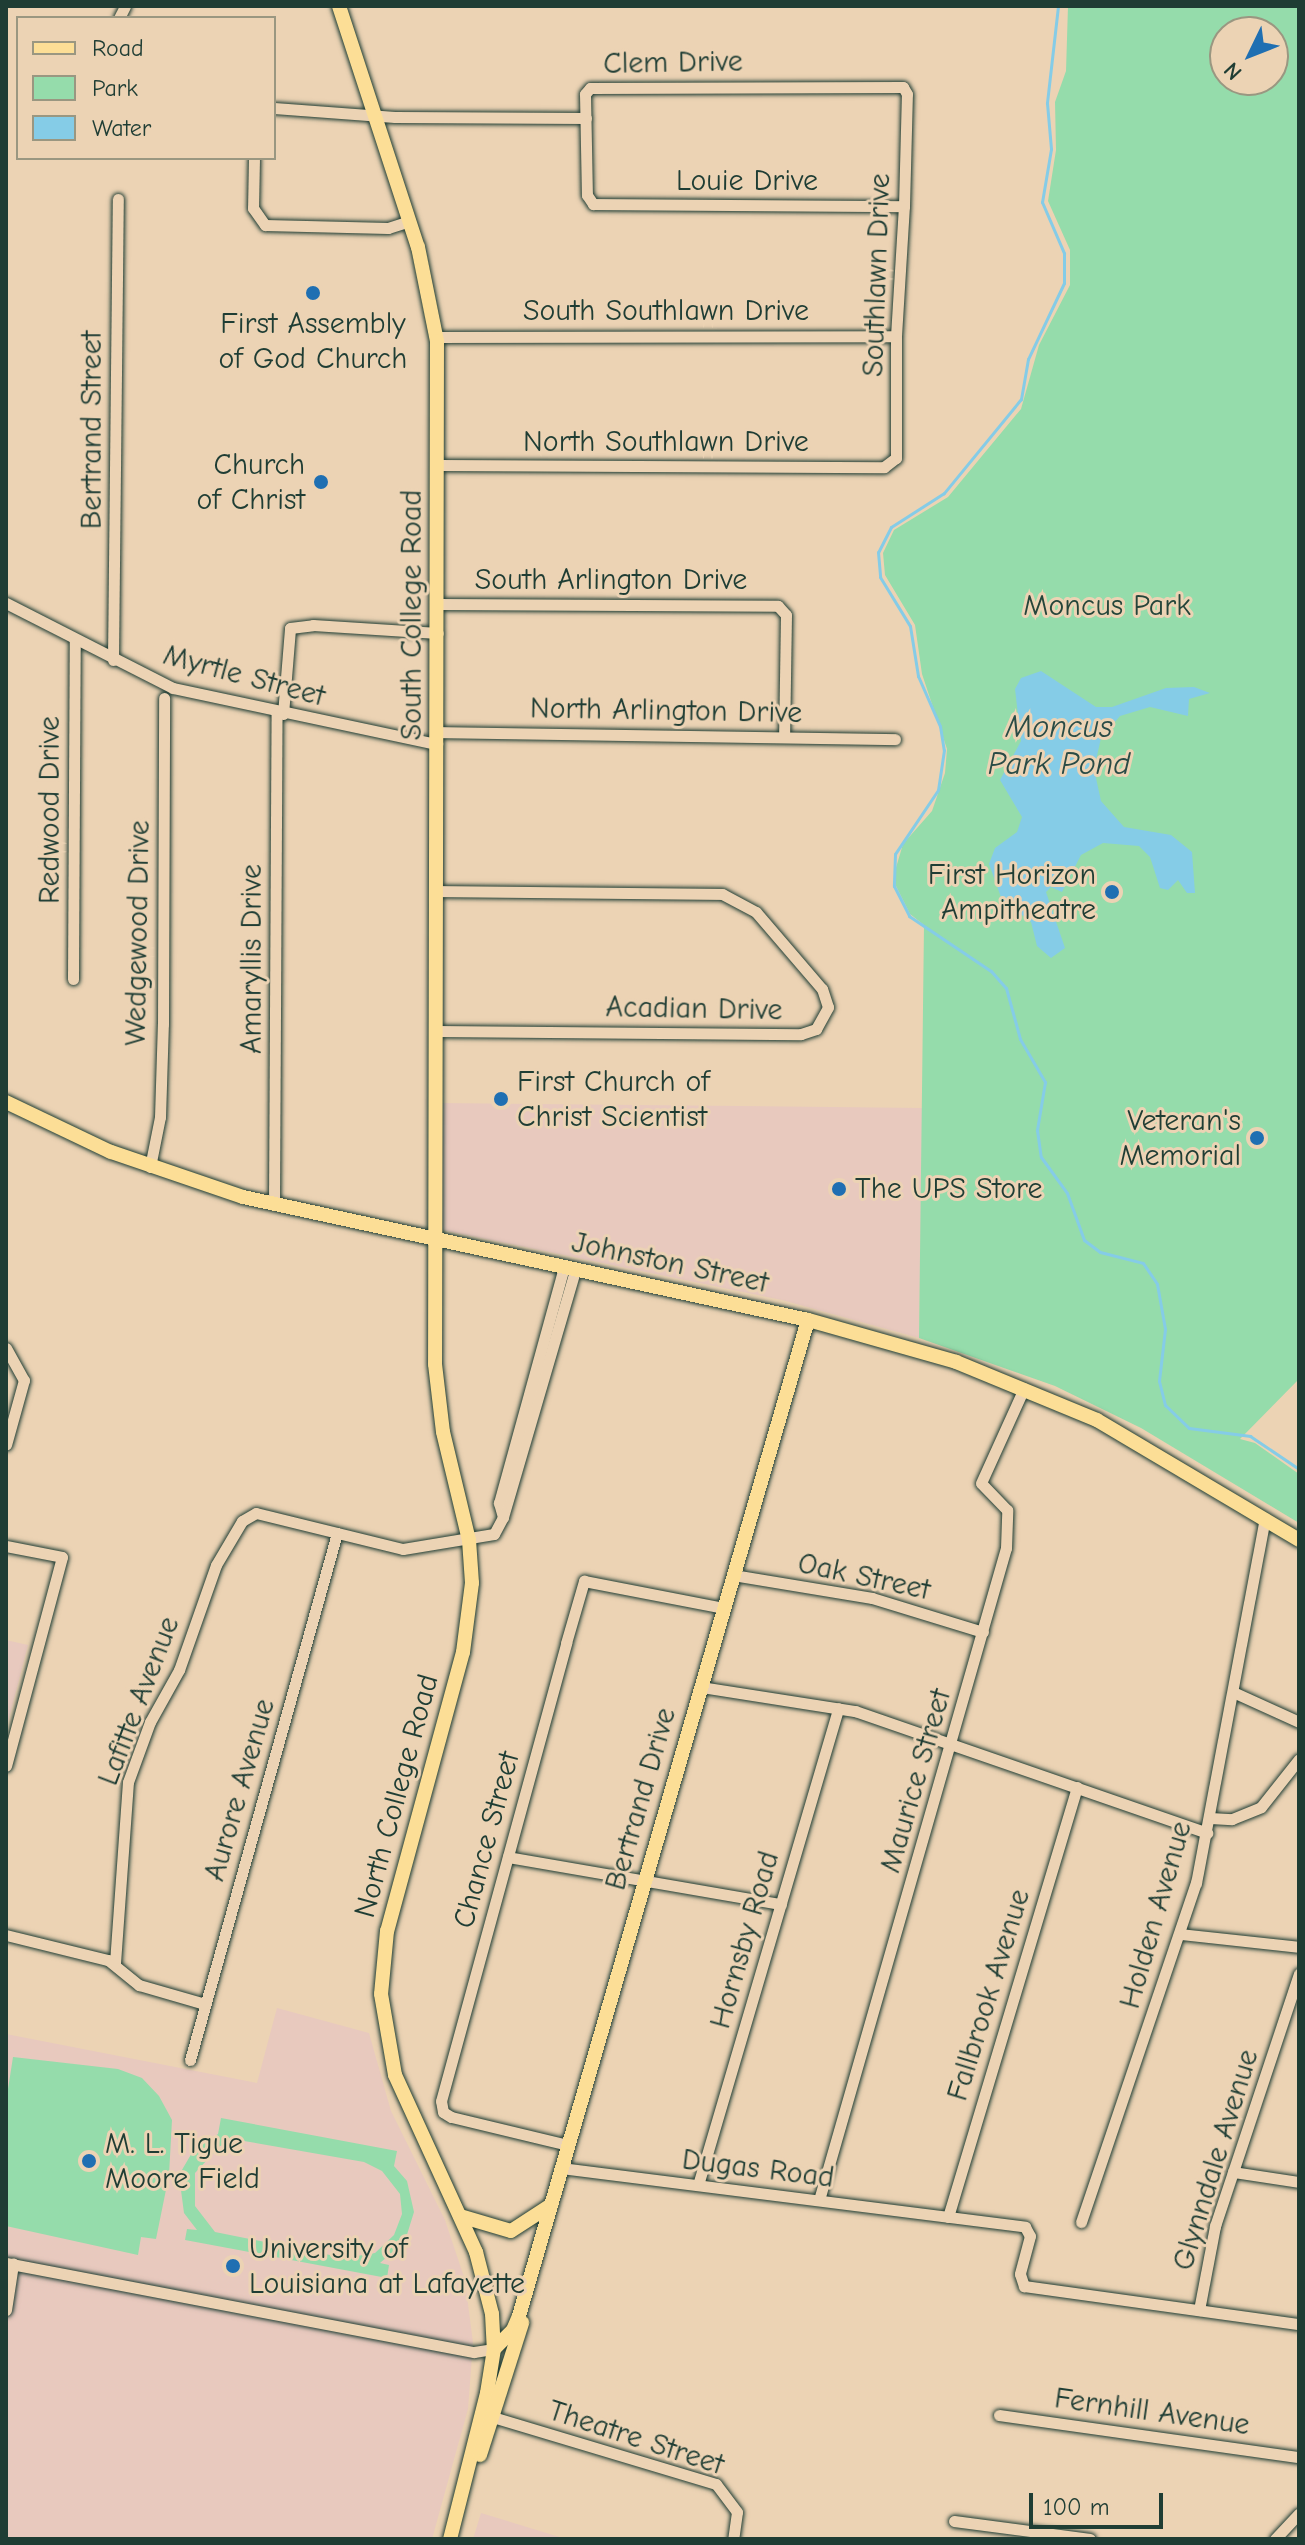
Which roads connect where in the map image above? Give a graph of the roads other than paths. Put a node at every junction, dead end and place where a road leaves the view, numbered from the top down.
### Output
1 (339, 6) edge
2 (903, 87) joint
3 (276, 108) edge
4 (374, 113) junction
5 (586, 118) junction
6 (254, 160) edge
7 (118, 199) dead end
8 (904, 206) junction
9 (409, 221) junction
10 (896, 336) junction
11 (437, 337) junction
12 (892, 464) joint
13 (439, 465) junction
14 (6, 603) edge
15 (438, 604) junction
16 (438, 633) junction
17 (75, 640) junction
18 (113, 660) junction
19 (164, 698) dead end
20 (280, 714) junction
21 (784, 736) junction
22 (437, 738) junction
23 (895, 739) dead end
24 (436, 891) junction
25 (73, 979) dead end
26 (436, 1031) junction
27 (6, 1102) edge
28 (150, 1167) junction
29 (274, 1205) junction
30 (437, 1240) junction
31 (569, 1268) junction
32 (808, 1320) junction
33 (6, 1348) edge
34 (1024, 1388) junction
35 (12, 1401) edge
36 (6, 1445) edge
37 (1265, 1518) junction
38 (337, 1533) junction
39 (469, 1540) junction
40 (1299, 1540) edge
41 (6, 1546) edge
42 (733, 1575) junction
43 (724, 1608) junction
44 (983, 1632) junction
45 (701, 1687) junction
46 (1233, 1692) junction
47 (838, 1708) junction
48 (1299, 1722) edge
49 (953, 1742) junction
50 (1299, 1759) edge
51 (6, 1766) edge
52 (1077, 1787) junction
53 (1210, 1818) junction
54 (1207, 1833) junction
55 (508, 1857) junction
56 (645, 1877) junction
57 (781, 1904) junction
58 (1180, 1934) junction
59 (6, 1935) edge
60 (1299, 1947) edge
61 (115, 1963) junction
62 (1299, 1974) edge
63 (205, 2004) junction
64 (190, 2060) dead end
65 (568, 2145) junction
66 (561, 2168) junction
67 (1233, 2172) junction
68 (1299, 2182) edge
69 (698, 2185) junction
70 (819, 2200) junction
71 (551, 2205) junction
72 (460, 2216) junction
73 (948, 2217) junction
74 (1081, 2222) dead end
75 (10, 2264) edge
76 (526, 2292) junction
77 (6, 2310) edge
78 (1199, 2310) junction
79 (1299, 2324) edge
80 (494, 2349) junction
81 (999, 2415) dead end
82 (489, 2416) junction
83 (1299, 2457) edge
84 (1299, 2513) edge
85 (954, 2521) dead end
86 (450, 2539) edge
87 (733, 2539) edge
88 (1090, 2539) edge
89 (1275, 2539) edge

1 - 4 main road, South College Road
2 - 5 street, Clem Drive
2 - 8 street, Southlawn Drive
3 - 4 street, Clem Drive
4 - 5 street, Clem Drive
4 - 9 main road, South College Road
5 - 8 street, Louie Drive
6 - 9 street
7 - 18 street, Bertrand Street
8 - 10 street, Southlawn Drive
9 - 11 main road, South College Road
10 - 11 street, South Southlawn Drive
10 - 12 street, Southlawn Drive
11 - 13 main road, South College Road
12 - 13 street, North Southlawn Drive
13 - 15 main road, South College Road
14 - 17 street, Myrtle Street
15 - 16 main road, South College Road
15 - 21 street, South Arlington Drive
16 - 20 street, Amaryllis Drive
16 - 22 main road, South College Road
17 - 18 street, Myrtle Street
17 - 25 street, Redwood Drive
18 - 20 street, Myrtle Street
19 - 28 street, Wedgewood Drive
20 - 22 street, Myrtle Street
20 - 29 street, Amaryllis Drive
21 - 22 street, North Arlington Drive
21 - 23 street, North Arlington Drive
22 - 24 main road, South College Road
24 - 26 main road, South College Road
24 - 26 street, Acadian Drive
26 - 30 main road, South College Road
27 - 28 main road, Johnston Street
28 - 29 main road, Johnston Street
29 - 30 main road, Johnston Street
30 - 31 main road, Johnston Street
30 - 39 main road, North College Road
31 - 32 main road, Johnston Street
31 - 39 street
32 - 34 main road, Johnston Street
32 - 42 main road, Bertrand Drive
33 - 35 street
34 - 37 main road, Johnston Street
34 - 44 street, Maurice Street
35 - 36 street
37 - 40 main road, Johnston Street
37 - 46 street, Holden Avenue
38 - 39 street
38 - 61 street, Lafitte Avenue
38 - 63 street, Aurore Avenue
39 - 72 main road, North College Road
41 - 51 street
42 - 43 main road, Bertrand Drive
42 - 44 street, Oak Street
43 - 45 main road, Bertrand Drive
43 - 55 street, Chance Street
44 - 49 street, Maurice Street
45 - 47 street
45 - 56 main road, Bertrand Drive
46 - 48 street
46 - 53 street, Holden Avenue
47 - 49 street
47 - 57 street, Hornsby Road
49 - 52 street
49 - 70 street, Maurice Street
50 - 53 street
52 - 54 street
52 - 73 street, Fallbrook Avenue
53 - 54 street, Holden Avenue
54 - 58 street, Holden Avenue
55 - 56 street
55 - 65 street, Chance Street
56 - 57 street
56 - 65 main road, Bertrand Drive
57 - 69 street, Hornsby Road
58 - 60 street
58 - 74 street, Holden Avenue
59 - 61 street
61 - 63 street
62 - 67 street, Glynndale Avenue
63 - 64 street, Aurore Avenue
65 - 66 main road, Bertrand Drive
66 - 69 street, Dugas Road
66 - 71 main road, Bertrand Drive
67 - 68 street
67 - 78 street, Glynndale Avenue
69 - 70 street, Dugas Road
70 - 73 street, Dugas Road
71 - 72 main road
71 - 76 main road, Bertrand Drive
72 - 80 main road, North College Road
73 - 78 street, Dugas Road
75 - 77 street
75 - 80 street
76 - 80 main road, Bertrand Drive
76 - 82 main road, Bertrand Drive
78 - 79 street, Glynndale Avenue
80 - 82 main road, Bertrand Drive
81 - 83 street, Fernhill Avenue
82 - 86 main road, Bertrand Drive
82 - 87 street, Theatre Street
84 - 89 street
85 - 88 street

